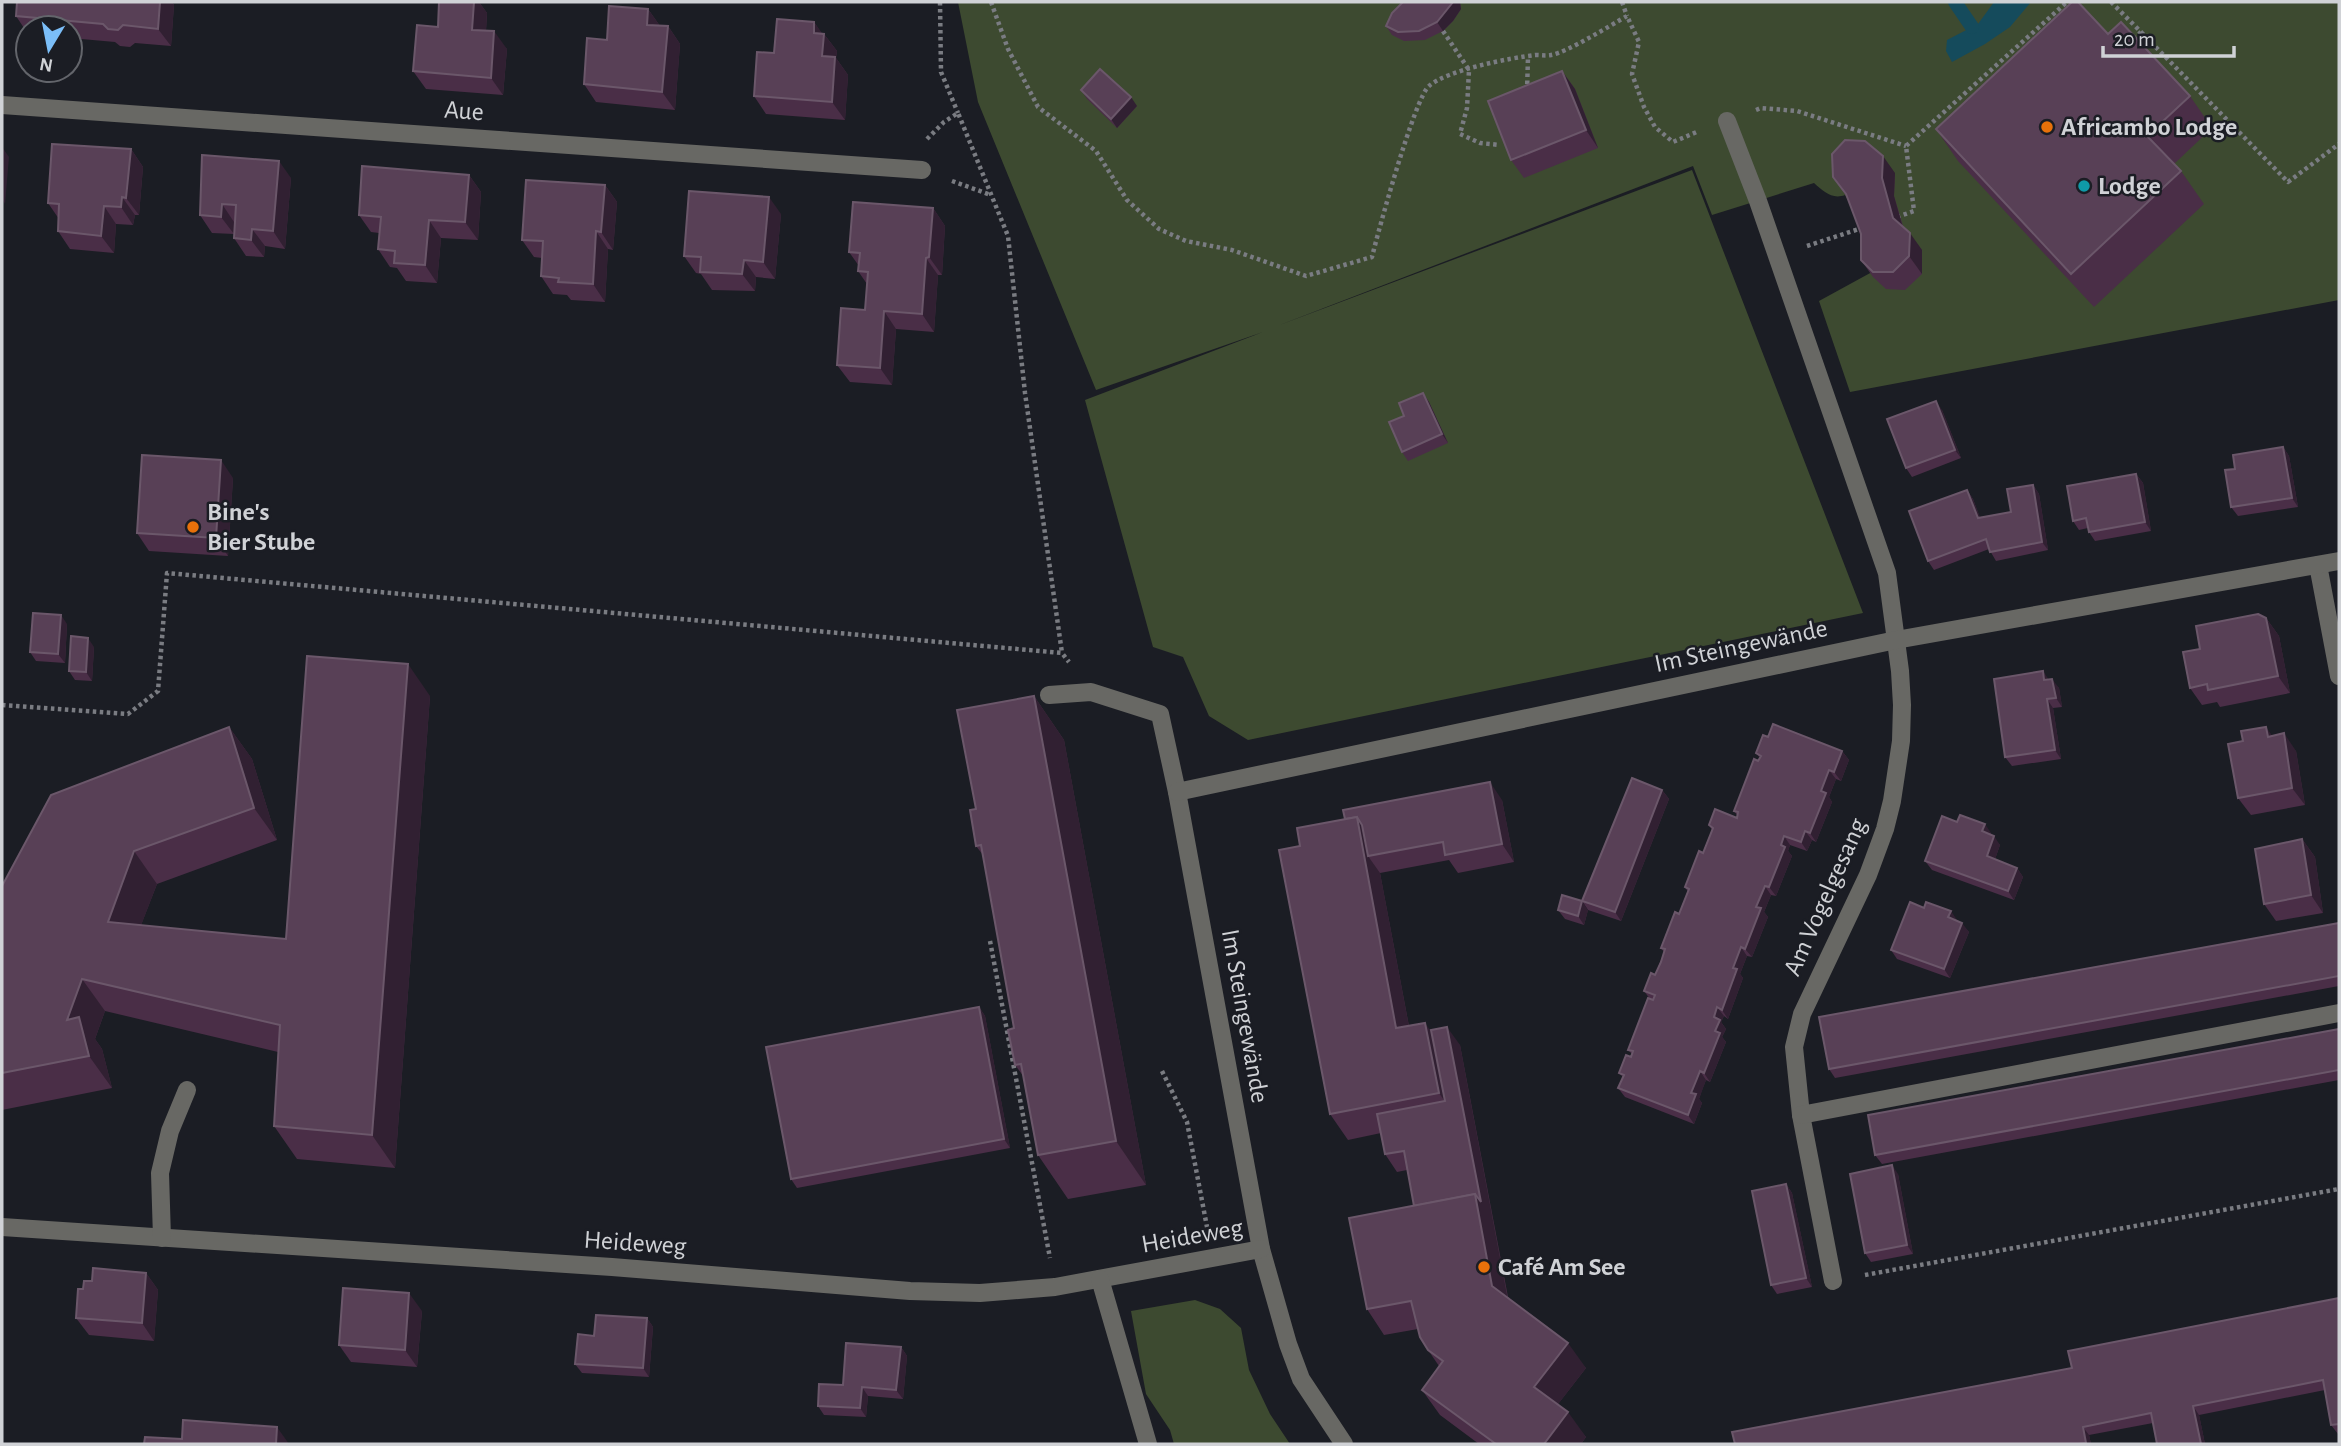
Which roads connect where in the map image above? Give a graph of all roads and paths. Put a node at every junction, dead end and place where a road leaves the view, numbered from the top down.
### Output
1 (940, 2) edge
2 (991, 2) edge
3 (1622, 2) edge
4 (2067, 2) edge
5 (2111, 2) edge
6 (1627, 16) junction
7 (1443, 31) edge
8 (2141, 32) junction
9 (2125, 46) edge
10 (1528, 57) junction
11 (1469, 70) junction
12 (1527, 91) edge
13 (2, 105) edge
14 (958, 113) junction
15 (1940, 116) junction
16 (1727, 121) junction
17 (1948, 123) edge
18 (2339, 144) edge
19 (1500, 145) edge
20 (1906, 146) junction
21 (922, 170) junction
22 (991, 195) junction
23 (1889, 219) edge
24 (1863, 228) edge
25 (1776, 256) junction
26 (2339, 561) edge
27 (2318, 565) junction
28 (1896, 640) junction
29 (1062, 653) junction
30 (2339, 676) edge
31 (1091, 692) junction
32 (1049, 695) dead end
33 (2, 705) edge
34 (1177, 792) junction
35 (990, 941) edge
36 (2339, 1013) edge
37 (1162, 1071) dead end
38 (187, 1090) dead end
39 (1801, 1115) junction
40 (2339, 1189) edge
41 (2, 1227) edge
42 (162, 1238) junction
43 (1261, 1249) junction
44 (1213, 1259) junction
45 (1100, 1279) junction
46 (1833, 1281) joint
47 (1055, 1287) junction
48 (1148, 1444) edge
49 (1344, 1444) edge

1 - 14 path
2 - 11 path
3 - 6 path
4 - 15 path
5 - 8 path
6 - 10 path
6 - 16 path
7 - 11 path
8 - 9 path
8 - 18 path
10 - 11 path
10 - 12 path
11 - 19 path
13 - 21 street, Aue
14 - 21 path
14 - 22 path
15 - 17 path
15 - 20 path
16 - 20 path
16 - 25 street, Am Vogelgesang
20 - 23 path
21 - 22 path
22 - 29 path
24 - 25 path
25 - 28 street, Am Vogelgesang
26 - 27 street, Im Steingewände
27 - 28 street, Im Steingewände
27 - 30 street
28 - 34 street, Im Steingewände
28 - 39 street, Am Vogelgesang
29 - 31 path
29 - 33 path
31 - 32 street
31 - 34 street, Im Steingewände
34 - 43 street, Im Steingewände
35 - 47 path
36 - 39 street
37 - 44 path
38 - 42 street
39 - 46 street, Am Vogelgesang
40 - 46 path
41 - 42 street, Heideweg
42 - 47 street, Heideweg
43 - 44 street, Heideweg
43 - 49 street, Im Steingewände
44 - 45 street, Heideweg
45 - 47 street, Heideweg
45 - 48 street

